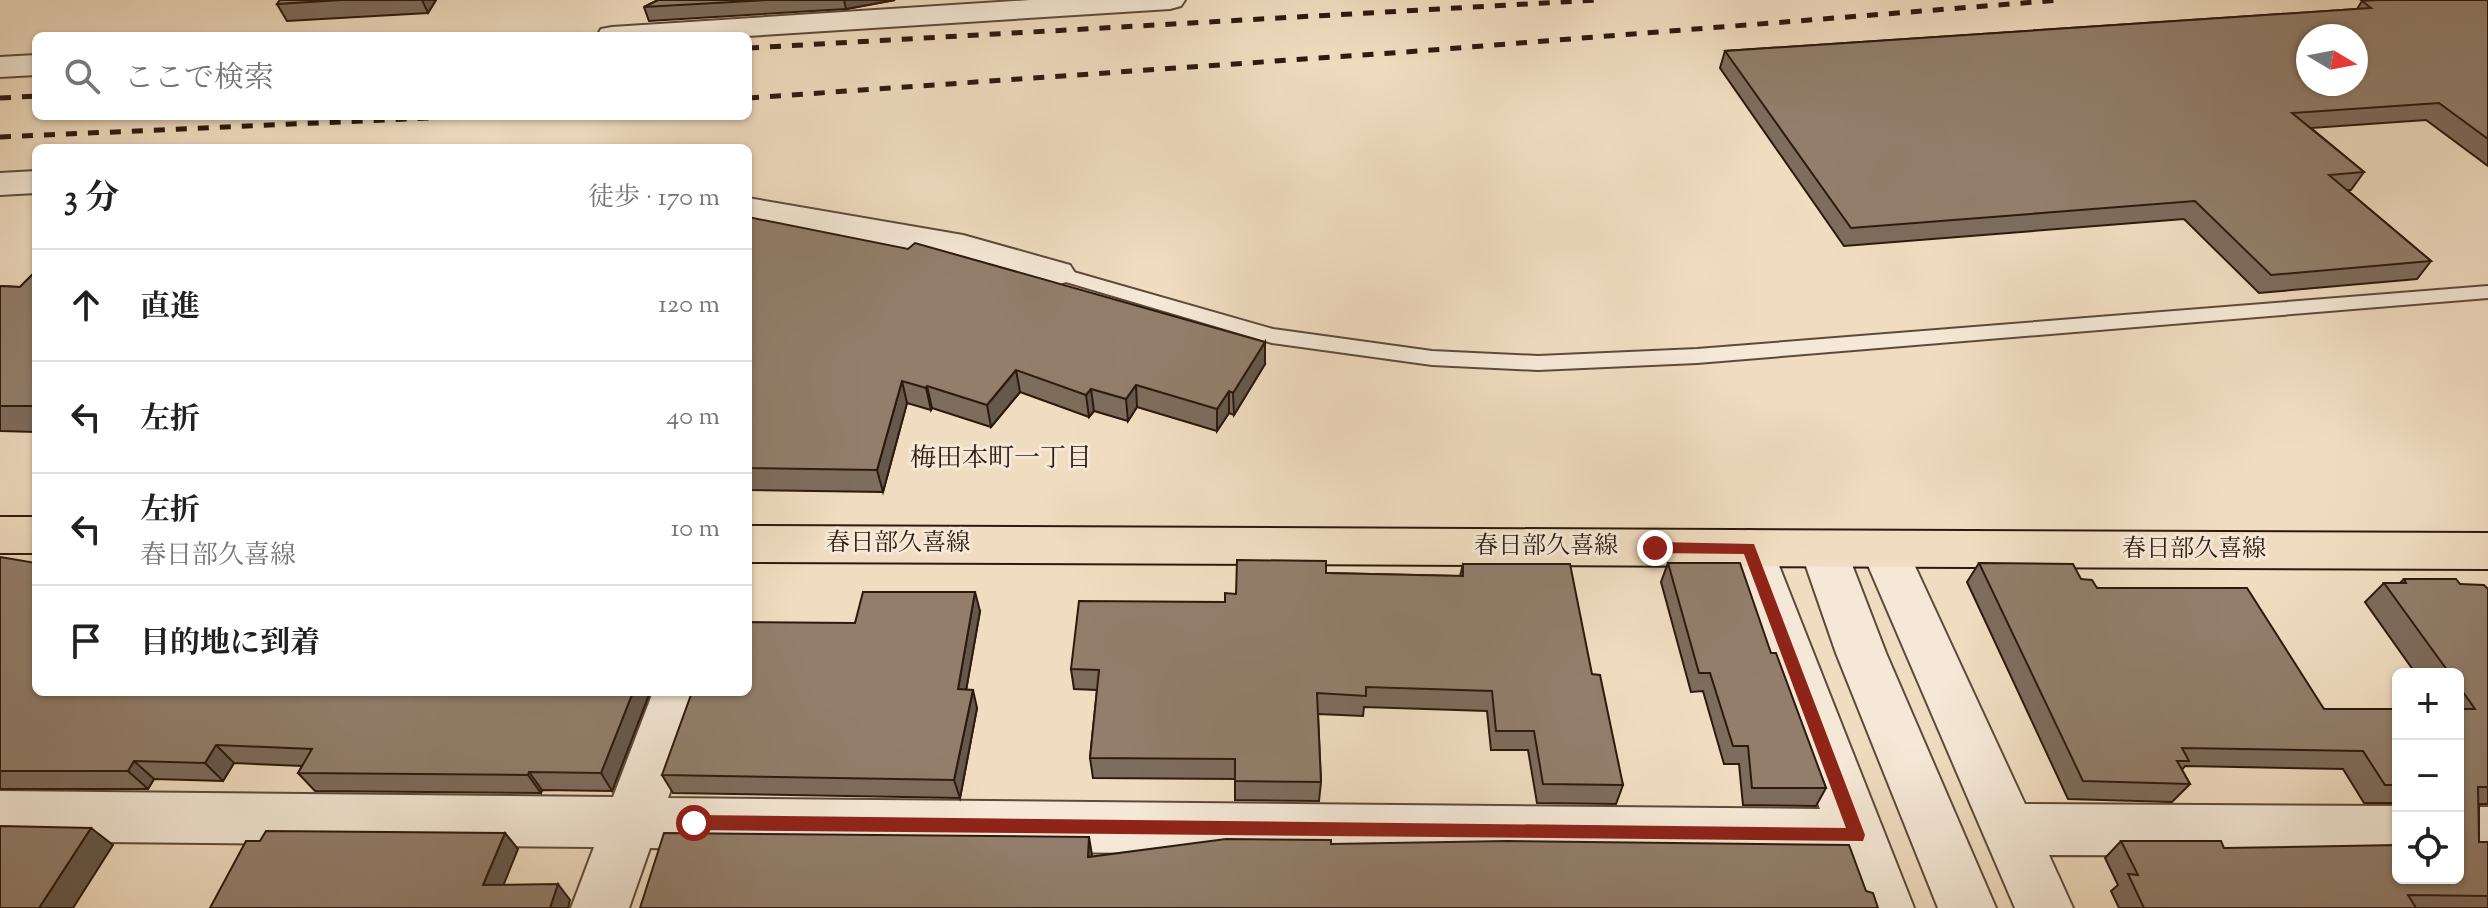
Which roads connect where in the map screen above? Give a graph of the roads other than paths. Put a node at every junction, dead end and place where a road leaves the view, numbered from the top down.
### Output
1 (1170, 0) edge
2 (1053, 3) edge
3 (616, 28) edge
4 (32, 65) edge
5 (0, 67) edge
6 (32, 182) edge
7 (0, 184) edge
8 (752, 210) edge
9 (1056, 273) joint
10 (2488, 292) edge
11 (0, 535) edge
12 (32, 535) edge
13 (752, 544) edge
14 (1749, 548) junction
15 (1823, 549) junction
16 (1884, 549) junction
17 (2488, 551) edge
18 (678, 696) edge
19 (0, 816) edge
20 (631, 822) junction
21 (2007, 829) junction
22 (2392, 831) edge
23 (2464, 832) edge
24 (2488, 832) edge
25 (1857, 835) junction
26 (600, 908) edge
27 (1885, 908) edge
28 (1967, 908) edge
29 (2044, 908) edge

1 - 2 street
2 - 3 street
4 - 5 street
6 - 7 street
8 - 9 street
9 - 10 lane
11 - 12 main road
13 - 14 main road, 春日部久喜線
14 - 15 main road, 春日部久喜線
14 - 25 street
15 - 16 main road, 春日部久喜線
15 - 28 street
16 - 17 main road, 春日部久喜線
16 - 21 street
18 - 20 street
19 - 20 street
20 - 25 street
20 - 26 street
21 - 22 street
21 - 29 street
23 - 24 street
25 - 27 street

